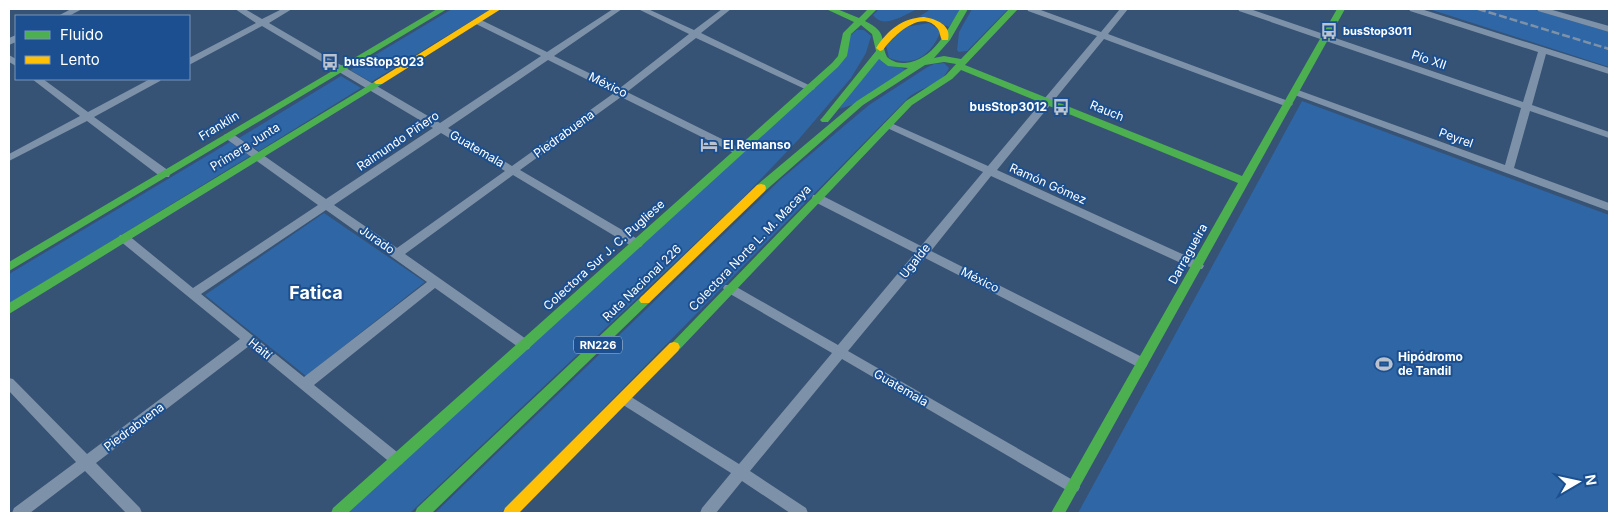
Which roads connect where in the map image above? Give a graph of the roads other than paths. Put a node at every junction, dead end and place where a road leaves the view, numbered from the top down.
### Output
1 (78, 9) edge
2 (239, 9) edge
3 (288, 9) edge
4 (443, 9) edge
5 (497, 9) edge
6 (618, 9) edge
7 (642, 9) edge
8 (727, 9) edge
9 (830, 9) edge
10 (873, 9) edge
11 (928, 9) edge
12 (964, 9) edge
13 (1014, 9) edge
14 (1031, 9) edge
15 (1124, 9) edge
16 (1242, 9) edge
17 (1341, 9) edge
18 (1413, 9) edge
19 (1541, 9) edge
20 (1555, 11) edge
21 (64, 15) edge
22 (859, 20) junction
23 (477, 21) junction
24 (262, 22) junction
25 (907, 22) junction
26 (1609, 29) edge
27 (695, 34) junction
28 (1103, 36) junction
29 (1325, 37) junction
30 (945, 39) junction
31 (880, 49) junction
32 (1543, 50) junction
33 (550, 56) junction
34 (190, 61) edge
35 (922, 63) junction
36 (961, 64) junction
37 (342, 70) junction
38 (1609, 71) edge
39 (38, 80) edge
40 (155, 80) edge
41 (370, 86) junction
42 (810, 88) junction
43 (621, 92) junction
44 (1295, 92) junction
45 (1048, 101) junction
46 (1288, 104) junction
47 (1526, 106) junction
48 (87, 116) junction
49 (888, 125) junction
50 (440, 128) junction
51 (1609, 135) edge
52 (229, 136) junction
53 (738, 151) junction
54 (257, 156) junction
55 (9, 158) edge
56 (514, 171) junction
57 (988, 171) junction
58 (1508, 171) junction
59 (165, 174) junction
60 (773, 177) junction
61 (1244, 182) junction
62 (817, 198) junction
63 (326, 204) junction
64 (1609, 207) edge
65 (124, 238) junction
66 (637, 244) junction
67 (923, 251) junction
68 (397, 254) junction
69 (1198, 266) junction
70 (9, 267) edge
71 (436, 281) junction
72 (729, 288) junction
73 (193, 294) junction
74 (9, 309) edge
75 (248, 340) junction
76 (525, 345) junction
77 (840, 353) junction
78 (1142, 363) junction
79 (9, 383) edge
80 (304, 385) junction
81 (624, 399) junction
82 (397, 460) junction
83 (88, 462) junction
84 (741, 472) junction
85 (1073, 487) junction
86 (19, 513) edge
87 (135, 513) edge
88 (338, 513) edge
89 (422, 513) edge
90 (510, 513) edge
91 (707, 513) edge
92 (801, 513) edge
93 (1058, 513) edge

1 - 21 street
2 - 24 street, Guatemala
3 - 24 street
4 - 37 main road, Franklin
5 - 23 main road, Primera Junta
6 - 33 street, Raimundo Piñero
7 - 27 street
8 - 27 street, Piedrabuena
9 - 22 main road
10 - 22 main road, Colectora Sur J. C. Pugliese
11 - 25 main road, Ruta Nacional 226 / RN226
12 - 30 main road, Ruta Nacional 226 / RN226
13 - 36 main road, Colectora Norte L. M. Macaya
14 - 28 street
15 - 28 street, Ugalde
16 - 29 street, Pío XII
17 - 29 main road, Darragueira
18 - 32 street
19 - 20 street
20 - 26 street
22 - 25 main road
22 - 31 main road
22 - 42 main road, Colectora Sur J. C. Pugliese
23 - 33 street, México
23 - 41 main road, Primera Junta
24 - 34 street
24 - 37 street, Guatemala
25 - 30 main road
25 - 31 main road, Ruta Nacional 226 / RN226
27 - 42 street
27 - 43 street, Piedrabuena
28 - 45 street, Ugalde
28 - 46 street
29 - 44 main road, Darragueira
29 - 47 street, Pío XII
30 - 35 main road, Ruta Nacional 226 / RN226
30 - 36 main road
31 - 35 main road
31 - 60 main road, Ruta Nacional 226 / RN226
32 - 38 street
32 - 47 street
33 - 43 street, México
33 - 50 street, Raimundo Piñero
35 - 36 main road
35 - 60 main road, Ruta Nacional 226 / RN226
36 - 45 main road, Rauch
36 - 49 main road, Colectora Norte L. M. Macaya
37 - 41 street, Guatemala
37 - 52 main road, Franklin
39 - 48 street
40 - 48 street
41 - 50 street, Guatemala
41 - 54 main road, Primera Junta
42 - 53 main road, Colectora Sur J. C. Pugliese
43 - 53 street, México
43 - 56 street, Piedrabuena
44 - 46 main road, Darragueira
44 - 58 street, Peyrel
45 - 57 street, Ugalde
45 - 61 main road, Rauch
46 - 61 main road, Darragueira
47 - 51 street, Pío XII
47 - 58 street
48 - 55 street
48 - 59 street
49 - 57 street, Ramón Gómez
49 - 62 main road, Colectora Norte L. M. Macaya
50 - 56 street, Guatemala
50 - 63 street, Raimundo Piñero
52 - 54 street, Jurado
52 - 59 main road, Franklin
53 - 66 main road, Colectora Sur J. C. Pugliese
54 - 63 street, Jurado
54 - 65 main road, Primera Junta
56 - 66 street, Guatemala
56 - 68 street, Piedrabuena
57 - 67 street, Ugalde
57 - 69 street, Ramón Gómez
58 - 64 street, Peyrel
59 - 70 main road, Franklin
60 - 89 main road, Ruta Nacional 226 / RN226
61 - 69 main road, Darragueira
62 - 67 street, México
62 - 72 main road, Colectora Norte L. M. Macaya
63 - 68 street, Jurado
63 - 73 street, Raimundo Piñero
65 - 73 street, Haití
65 - 74 main road, Primera Junta
66 - 76 main road, Colectora Sur J. C. Pugliese
67 - 77 street, Ugalde
67 - 78 street, México
68 - 71 street, Jurado
69 - 78 main road, Darragueira
71 - 76 street, Jurado
71 - 80 street
72 - 77 street, Guatemala
72 - 81 main road, Colectora Norte L. M. Macaya
73 - 75 street, Haití
75 - 80 street, Haití
75 - 83 street, Piedrabuena
76 - 82 main road, Colectora Sur J. C. Pugliese
77 - 84 street, Ugalde
77 - 85 street, Guatemala
78 - 85 main road, Darragueira
79 - 83 street
80 - 82 street, Haití
81 - 84 street
81 - 90 main road, Colectora Norte L. M. Macaya
82 - 88 main road, Colectora Sur J. C. Pugliese
83 - 86 street, Piedrabuena
83 - 87 street
84 - 91 street, Ugalde
84 - 92 street
85 - 93 main road, Darragueira

